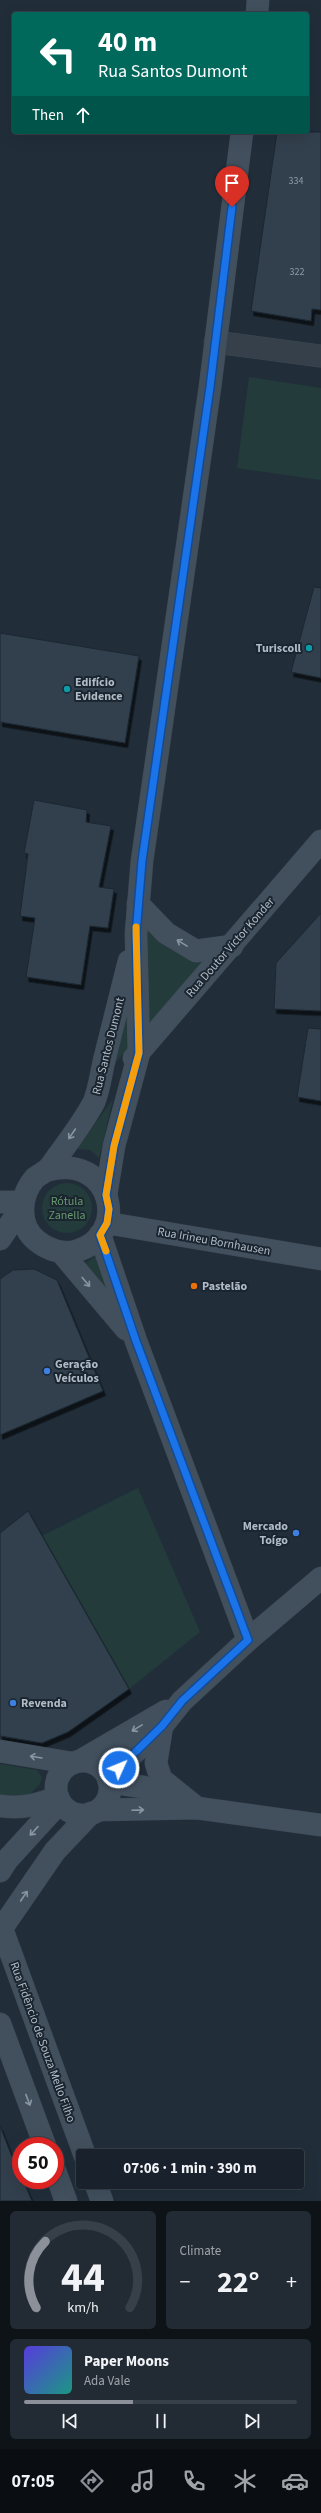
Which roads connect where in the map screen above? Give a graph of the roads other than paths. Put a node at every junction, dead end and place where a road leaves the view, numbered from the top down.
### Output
1 (258, 0) edge
2 (257, 12) edge
3 (242, 134) edge
4 (215, 342) junction
5 (321, 356) edge
6 (321, 841) edge
7 (138, 904) junction
8 (136, 934) junction
9 (232, 946) junction
10 (139, 1053) junction
11 (94, 1101) junction
12 (48, 1170) junction
13 (106, 1195) junction
14 (0, 1202) edge
15 (23, 1205) junction
16 (104, 1229) junction
17 (0, 1239) edge
18 (35, 1240) junction
19 (61, 1252) junction
20 (321, 1259) edge
21 (136, 1341) junction
22 (321, 1578) edge
23 (248, 1640) junction
24 (182, 1701) junction
25 (162, 1726) junction
26 (0, 1751) edge
27 (76, 1762) junction
28 (108, 1780) junction
29 (59, 1799) junction
30 (0, 1806) edge
31 (198, 1808) junction
32 (95, 1812) junction
33 (321, 1825) edge
34 (2, 1864) edge
35 (1, 1930) edge
36 (0, 2024) edge
37 (52, 2066) junction
38 (20, 2078) junction
39 (42, 2137) edge
40 (82, 2149) edge
41 (61, 2189) edge
42 (98, 2189) edge
43 (66, 2201) edge
44 (102, 2201) edge

1 - 2 main road
3 - 4 main road, Rua Santos Dumont
4 - 5 street
4 - 7 main road, Rua Santos Dumont
6 - 9 main road, Rua Doutor Victor Konder
7 - 8 main road, Rua Santos Dumont
9 -> 7 main road
8 - 10 main road, Rua Santos Dumont
8 - 11 main road, Rua Santos Dumont
9 - 10 main road, Rua Doutor Victor Konder
10 - 11 main road, Rua Doutor Victor Konder
10 - 13 main road
11 -> 12 main road, Rua Santos Dumont
12 - 13 main road
12 - 15 main road
13 - 16 main road
14 - 15 main road
15 - 17 main road
15 - 18 main road
16 - 19 main road
16 - 20 main road, Rua Irineu Bornhausen
16 - 21 main road
17 - 18 main road
18 - 19 main road
19 -> 21 main road
21 - 23 main road
22 - 23 main road
23 - 24 main road
24 - 25 main road
24 -> 27 main road
25 - 28 main road
25 - 31 main road
27 -> 26 main road
27 - 28 main road
27 - 29 main road
28 - 31 main road
28 - 32 main road
29 - 30 main road
29 - 32 main road
29 -> 34 main road
32 -> 31 main road
31 - 33 main road
35 -> 32 main road
35 - 37 main road, Rua Fidêncio de Souza Mello Filho
36 - 38 main road
37 - 38 main road
37 - 40 main road, Rua Fidêncio de Souza Mello Filho
38 -> 39 main road
41 - 43 main road
42 - 44 main road

